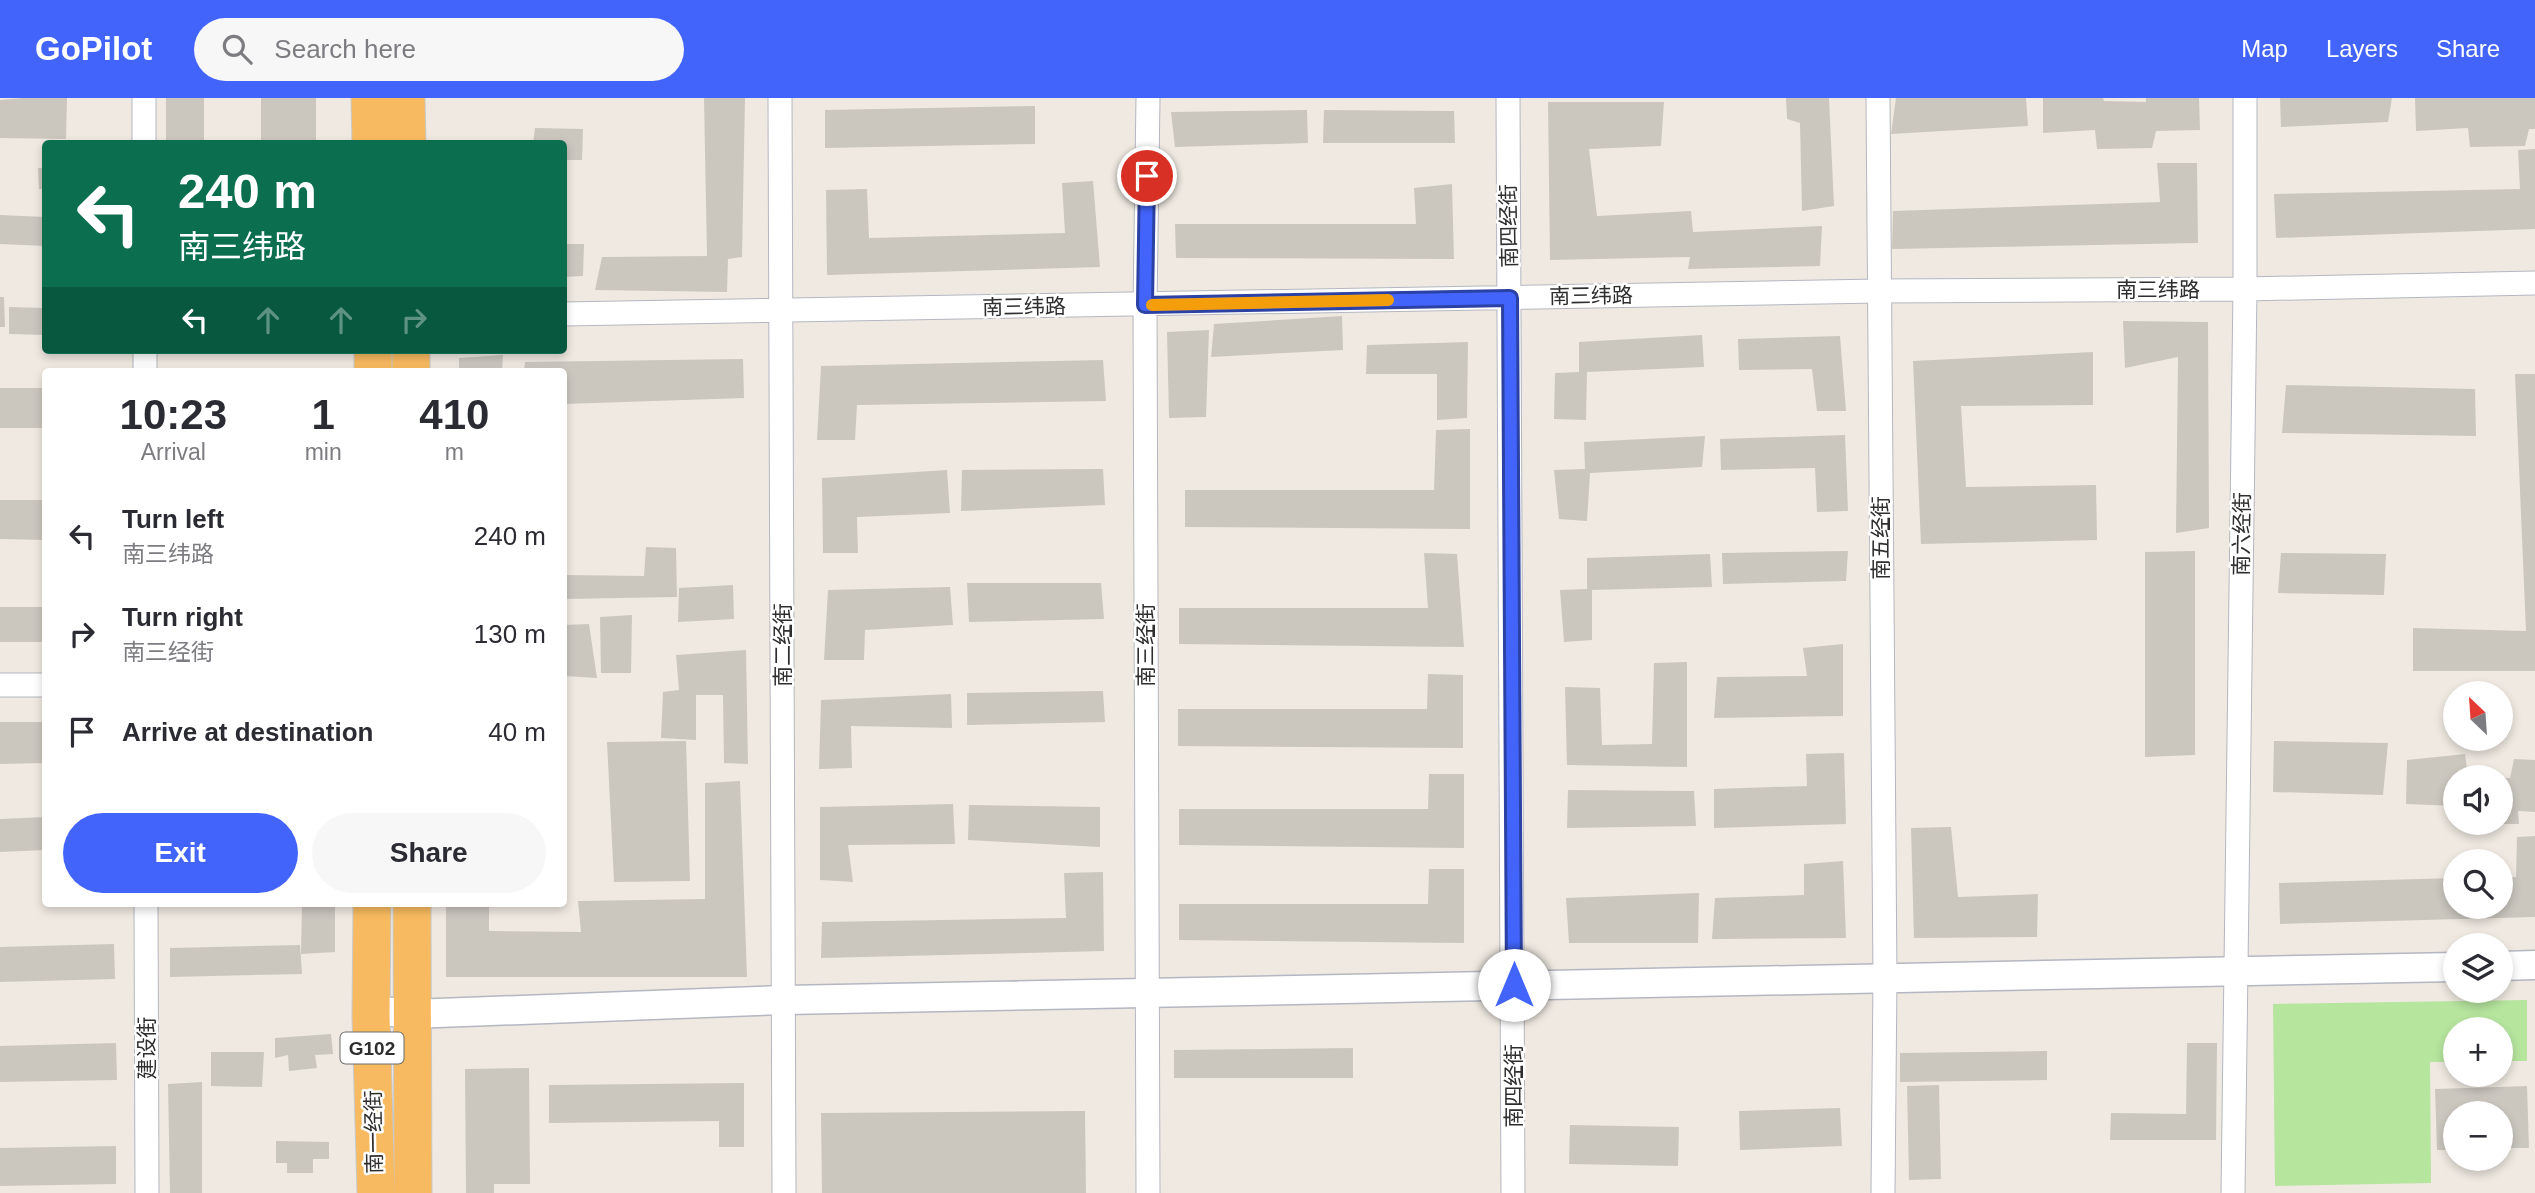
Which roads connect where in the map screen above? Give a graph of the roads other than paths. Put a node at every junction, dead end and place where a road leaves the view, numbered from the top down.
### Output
1 (144, 98) edge
2 (370, 98) edge
3 (406, 98) edge
4 (780, 98) edge
5 (1148, 98) edge
6 (1508, 98) edge
7 (1878, 98) edge
8 (2245, 98) edge
9 (144, 140) edge
10 (371, 140) edge
11 (407, 140) edge
12 (2535, 283) edge
13 (2245, 289) junction
14 (1879, 291) junction
15 (1510, 298) junction
16 (1145, 305) junction
17 (781, 311) junction
18 (567, 314) edge
19 (0, 685) edge
20 (42, 685) edge
21 (146, 907) edge
22 (372, 907) edge
23 (411, 907) edge
24 (2535, 965) edge
25 (2513, 966) edge
26 (2443, 967) edge
27 (2236, 971) junction
28 (1885, 978) junction
29 (1514, 985) junction
30 (1146, 992) junction
31 (785, 1000) junction
32 (397, 1013) junction
33 (147, 1193) edge
34 (376, 1193) edge
35 (413, 1193) edge
36 (784, 1193) edge
37 (1148, 1193) edge
38 (1513, 1193) edge
39 (1883, 1193) edge
40 (2233, 1193) edge

1 - 9 street
2 - 10 highway
3 - 11 highway
4 - 17 street, 南二经街
5 - 16 street, 南三经街
6 - 15 street, 南四经街
7 - 14 street, 南五经街
8 - 13 street, 南六经街
12 - 13 street, 南三纬路
13 - 14 street, 南三纬路
13 - 27 street, 南六经街
14 - 15 street, 南三纬路
14 - 28 street, 南五经街
15 - 16 street, 南三纬路
15 - 29 street, 南四经街
16 - 17 street, 南三纬路
16 - 30 street, 南三经街
17 - 18 street, 南三纬路
17 - 31 street, 南二经街
19 - 20 street
21 - 33 street, 建设街
22 - 34 highway, 南一经街 / G102
23 - 32 highway, 南一经街 / G102
24 - 25 street
26 - 27 street
27 - 28 street
27 - 40 street, 南六经街
28 - 29 street
28 - 39 street, 南五经街
29 - 30 street
29 - 38 street, 南四经街
30 - 31 street
30 - 37 street, 南三经街
31 - 32 street
31 - 36 street, 南二经街
32 - 35 highway, 南一经街 / G102

